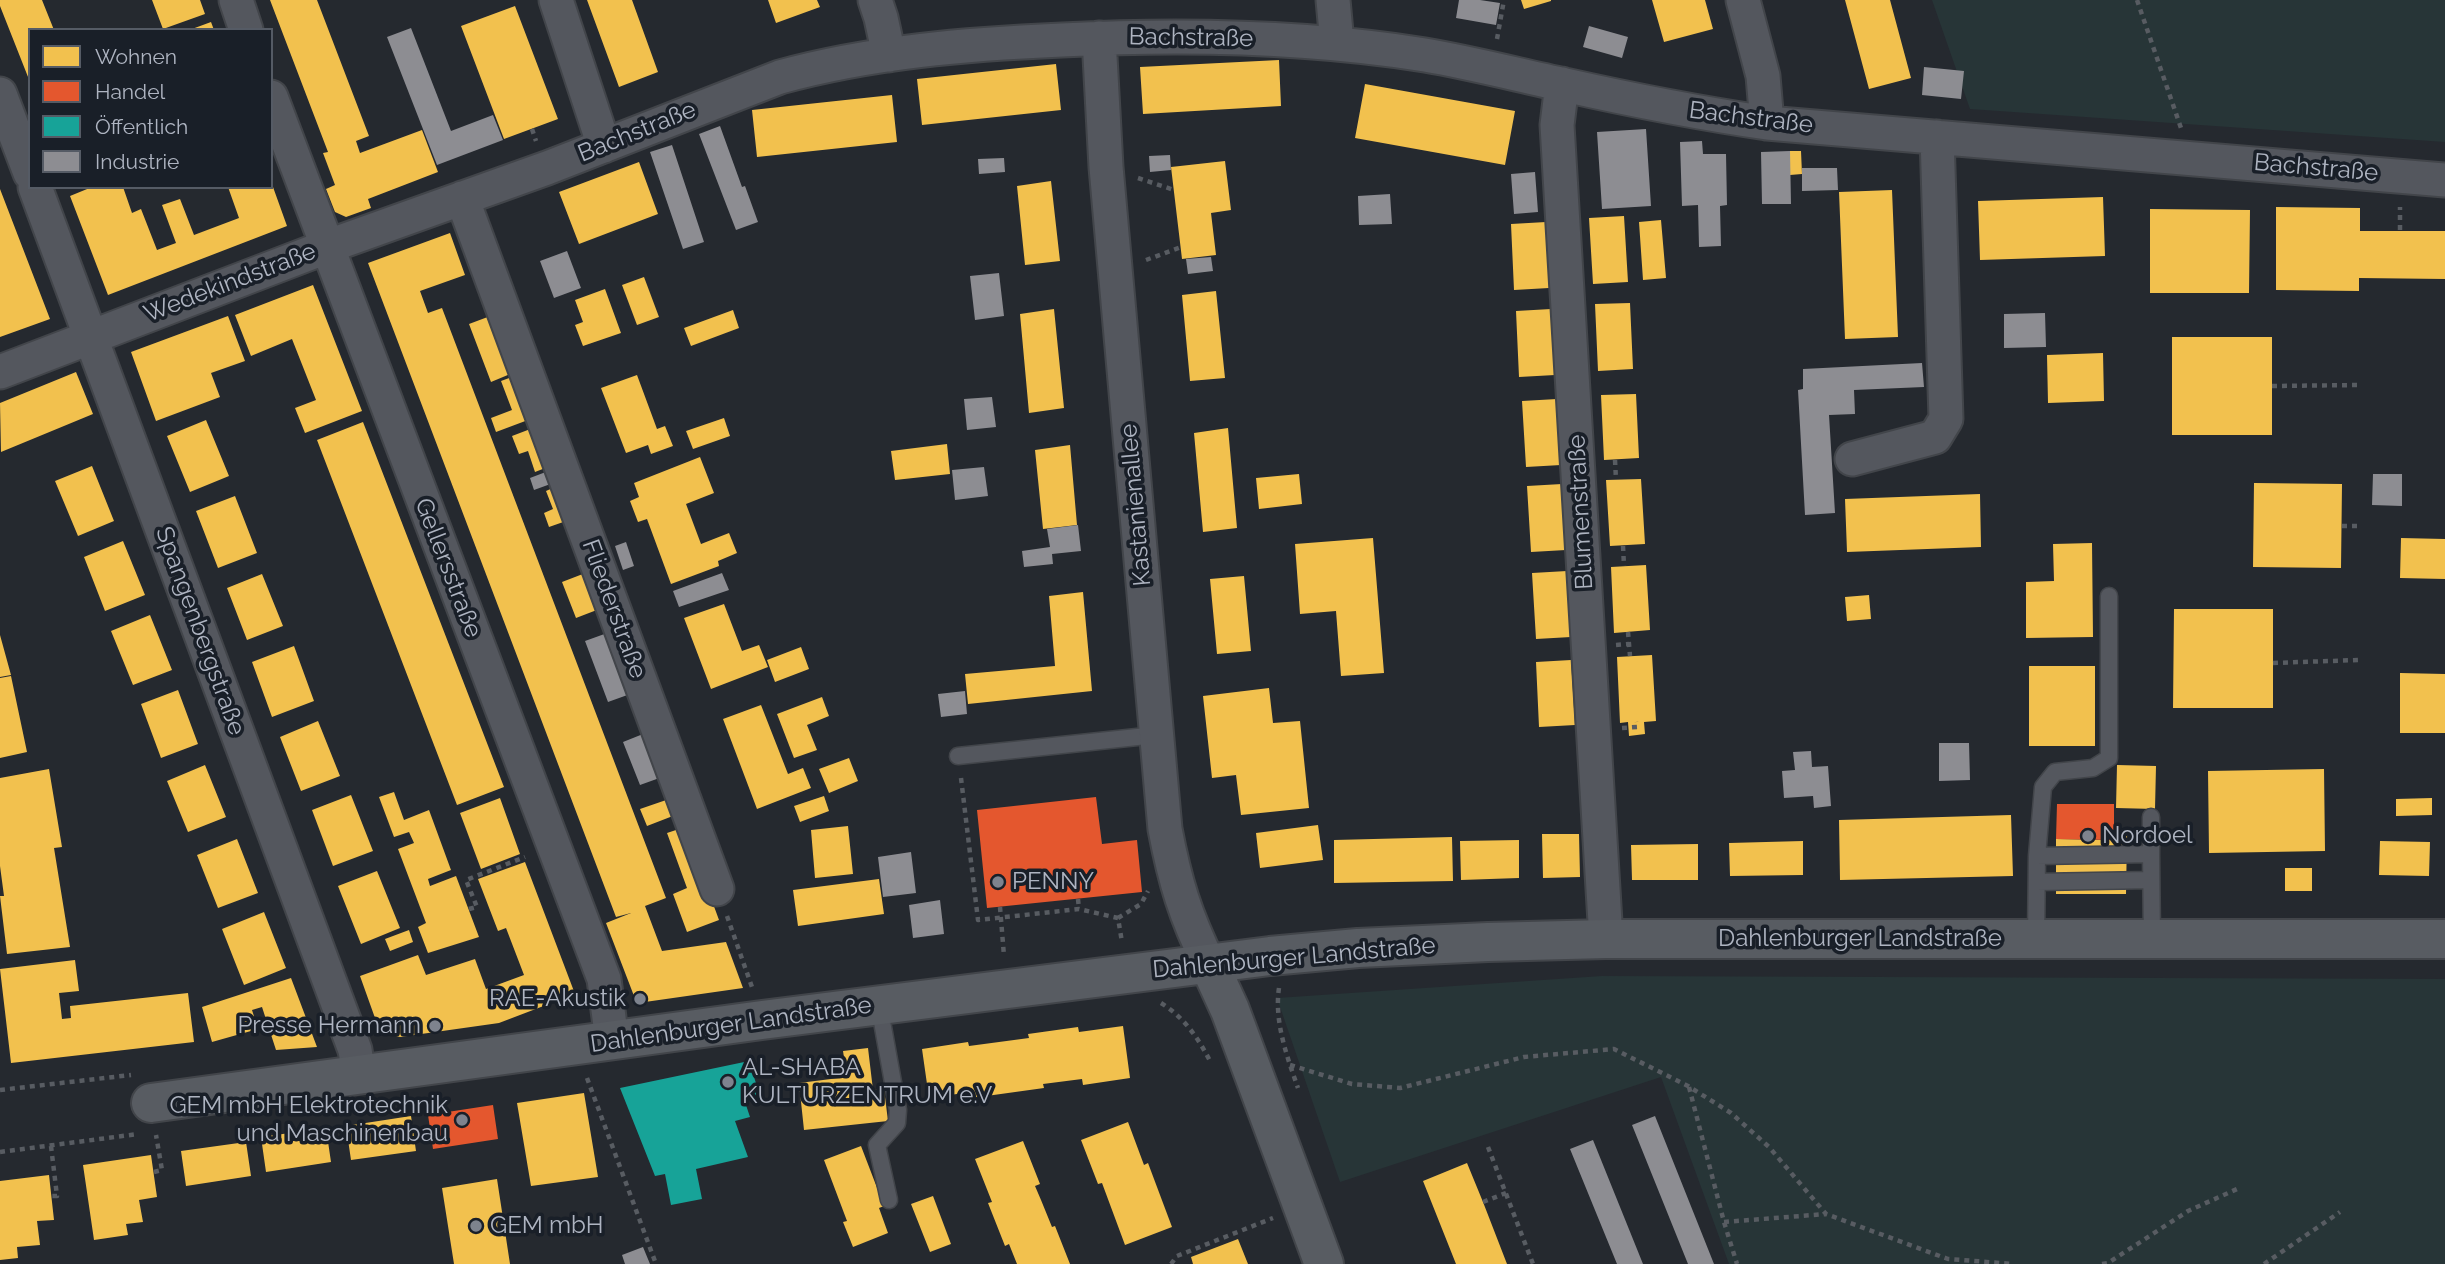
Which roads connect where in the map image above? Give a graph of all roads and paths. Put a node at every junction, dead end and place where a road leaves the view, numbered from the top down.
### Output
1 (236, 0) edge
2 (556, 0) edge
3 (875, 0) edge
4 (1334, 0) edge
5 (1504, 0) edge
6 (1744, 0) edge
7 (2137, 0) edge
8 (245, 28) edge
9 (1099, 38) junction
10 (1338, 43) junction
11 (889, 55) junction
12 (1492, 68) junction
13 (1562, 84) junction
14 (0, 94) edge
15 (273, 102) edge
16 (1767, 123) junction
17 (1937, 137) junction
18 (604, 146) junction
19 (2183, 157) junction
20 (28, 168) edge
21 (2445, 180) edge
22 (36, 189) edge
23 (462, 198) junction
24 (326, 247) junction
25 (92, 335) junction
26 (0, 372) edge
27 (2360, 385) dead end
28 (2272, 386) dead end
29 (1852, 459) dead end
30 (1615, 460) dead end
31 (1616, 480) dead end
32 (2342, 526) dead end
33 (2359, 526) dead end
34 (1623, 546) dead end
35 (1624, 566) dead end
36 (2109, 596) dead end
37 (1628, 632) dead end
38 (1629, 656) dead end
39 (2358, 660) dead end
40 (2273, 663) dead end
41 (1156, 735) junction
42 (958, 756) joint
43 (2151, 817) dead end
44 (2151, 854) junction
45 (2037, 856) junction
46 (523, 858) dead end
47 (2151, 880) junction
48 (2037, 882) junction
49 (717, 889) joint
50 (1078, 899) dead end
51 (1000, 907) dead end
52 (469, 909) dead end
53 (1079, 909) junction
54 (1001, 918) junction
55 (1121, 939) dead end
56 (1606, 939) junction
57 (2036, 939) junction
58 (2152, 939) junction
59 (2445, 939) edge
60 (1004, 957) dead end
61 (1209, 964) junction
62 (1280, 977) dead end
63 (1155, 1000) dead end
64 (879, 1005) junction
65 (762, 1020) junction
66 (612, 1041) junction
67 (574, 1046) junction
68 (1290, 1066) junction
69 (1215, 1071) dead end
70 (359, 1076) junction
71 (1688, 1086) junction
72 (1299, 1090) dead end
73 (151, 1103) dead end
74 (51, 1146) dead end
75 (1488, 1147) dead end
76 (2237, 1189) dead end
77 (1506, 1193) junction
78 (51, 1196) dead end
79 (889, 1200) dead end
80 (1483, 1202) dead end
81 (1270, 1208) dead end
82 (2340, 1212) dead end
83 (1826, 1214) junction
84 (1274, 1218) junction
85 (1724, 1222) junction
86 (1278, 1228) dead end
87 (1948, 1259) junction
88 (656, 1264) edge
89 (1171, 1264) edge
90 (1324, 1264) edge
91 (1533, 1264) edge
92 (1737, 1264) edge
93 (1960, 1264) edge
94 (2014, 1264) edge
95 (2102, 1264) edge
96 (2264, 1264) edge

1 - 8 street
2 - 18 street
3 - 11 street
4 - 10 street
5 - 12 path
6 - 16 street
7 - 19 path
9 - 10 street, Bachstraße
9 - 11 street, Bachstraße
9 - 41 street, Kastanienallee
10 - 12 street, Bachstraße
11 - 18 street, Bachstraße
12 - 13 street, Bachstraße
13 - 16 street, Bachstraße
13 - 56 street, Blumenstraße
14 - 20 street
15 - 24 street, Gellersstraße
16 - 17 street, Bachstraße
17 - 19 street, Bachstraße
17 - 29 street
18 - 23 street, Bachstraße
19 - 21 street, Bachstraße
22 - 25 street, Spangenbergstraße
23 - 24 street, Wedekindstraße
23 - 49 street, Fliederstraße
24 - 25 street, Wedekindstraße
24 - 66 street, Gellersstraße
25 - 26 street, Wedekindstraße
25 - 70 street, Spangenbergstraße
27 - 28 path
30 - 31 path
32 - 33 path
34 - 35 path
36 - 45 lane
37 - 38 path
39 - 40 path
41 - 42 lane
41 - 61 street, Kastanienallee
42 - 54 path
43 - 44 lane
44 - 45 lane
44 - 47 lane
45 - 48 lane
46 - 52 path
47 - 48 lane
47 - 58 lane
48 - 57 lane
49 - 65 path
50 - 53 path
51 - 54 path
53 - 54 path
53 - 55 path
54 - 60 path
56 - 57 main road, Dahlenburger Landstraße
56 - 61 main road, Dahlenburger Landstraße
57 - 58 main road, Dahlenburger Landstraße
58 - 59 main road, Dahlenburger Landstraße
61 - 64 main road, Dahlenburger Landstraße
61 - 90 main road
62 - 68 path
63 - 69 path
64 - 65 main road, Dahlenburger Landstraße
64 - 79 lane
65 - 66 main road, Dahlenburger Landstraße
66 - 67 main road, Dahlenburger Landstraße
67 - 70 main road, Dahlenburger Landstraße
67 - 88 path
68 - 71 path
68 - 72 path
70 - 73 main road, Dahlenburger Landstraße
71 - 83 path
71 - 85 path
74 - 78 path
75 - 77 path
76 - 95 path
77 - 80 path
77 - 91 path
81 - 84 path
82 - 96 path
83 - 85 path
83 - 87 path
84 - 86 path
84 - 89 path
85 - 92 path
87 - 93 path
87 - 94 path

